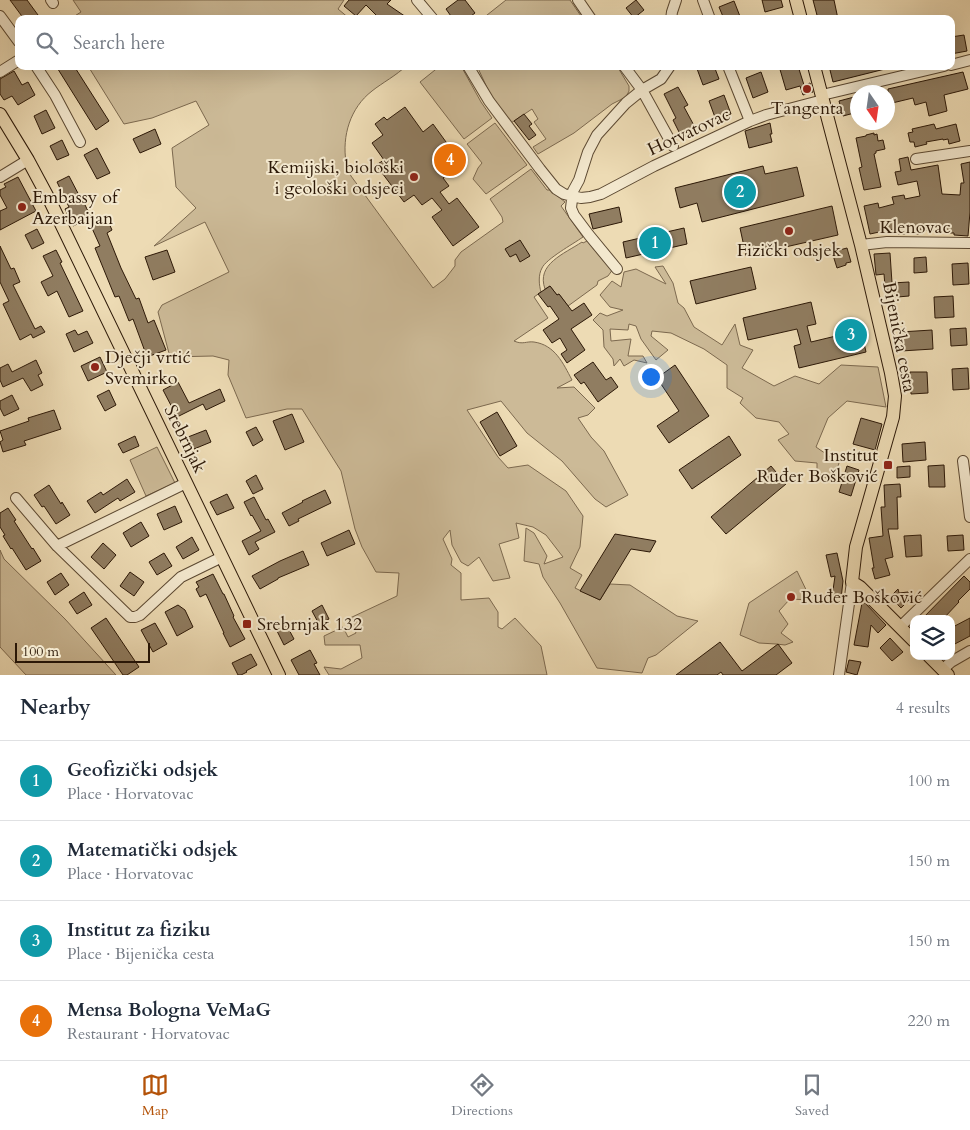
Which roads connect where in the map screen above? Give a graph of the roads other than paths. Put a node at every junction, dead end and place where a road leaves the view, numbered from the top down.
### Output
1 (418, 0) edge
2 (578, 0) edge
3 (676, 0) edge
4 (703, 0) edge
5 (796, 0) edge
6 (430, 15) edge
7 (588, 15) edge
8 (672, 15) edge
9 (709, 15) edge
10 (800, 15) edge
11 (0, 16) edge
12 (15, 37) edge
13 (970, 60) edge
14 (15, 63) edge
15 (955, 63) edge
16 (38, 70) edge
17 (470, 70) edge
18 (627, 70) edge
19 (667, 70) edge
20 (730, 70) edge
21 (815, 70) edge
22 (929, 70) edge
23 (0, 72) edge
24 (642, 90) junction
25 (822, 98) junction
26 (0, 114) edge
27 (750, 121) junction
28 (80, 142) dead end
29 (673, 146) dead end
30 (970, 151) edge
31 (916, 159) dead end
32 (28, 160) junction
33 (0, 177) edge
34 (572, 196) junction
35 (970, 243) edge
36 (861, 244) junction
37 (617, 269) dead end
38 (963, 461) dead end
39 (186, 483) junction
40 (16, 498) dead end
41 (970, 517) edge
42 (58, 546) junction
43 (222, 557) junction
44 (970, 559) edge
45 (852, 582) junction
46 (900, 627) junction
47 (910, 637) edge
48 (970, 652) edge
49 (933, 660) edge
50 (945, 672) edge
51 (279, 675) edge
52 (839, 675) edge

1 - 6 street
2 - 7 street
3 - 8 street
4 - 9 street
5 - 10 main road
11 - 12 street
13 - 15 street
14 - 23 street
16 - 28 street
17 - 34 street
18 - 24 street
19 - 24 street
20 - 27 street
21 - 25 main road, Bijenička cesta
22 - 25 street, Horvatovac
24 - 29 street
24 - 34 street
25 - 27 street, Horvatovac
25 - 36 main road, Bijenička cesta
26 - 32 main road, Srebrnjak
27 - 34 street, Horvatovac
30 - 31 street
32 - 33 street
32 - 39 main road, Srebrnjak
34 - 37 street
35 - 36 street, Klenovac
36 - 45 main road, Bijenička cesta
38 - 41 street
39 - 42 street
39 - 43 main road, Srebrnjak
40 - 42 street
42 - 43 street
43 - 51 main road, Srebrnjak
44 - 46 street
45 - 46 main road
45 - 52 street, Bijenička cesta
46 - 47 main road
48 - 50 street
49 - 50 main road

